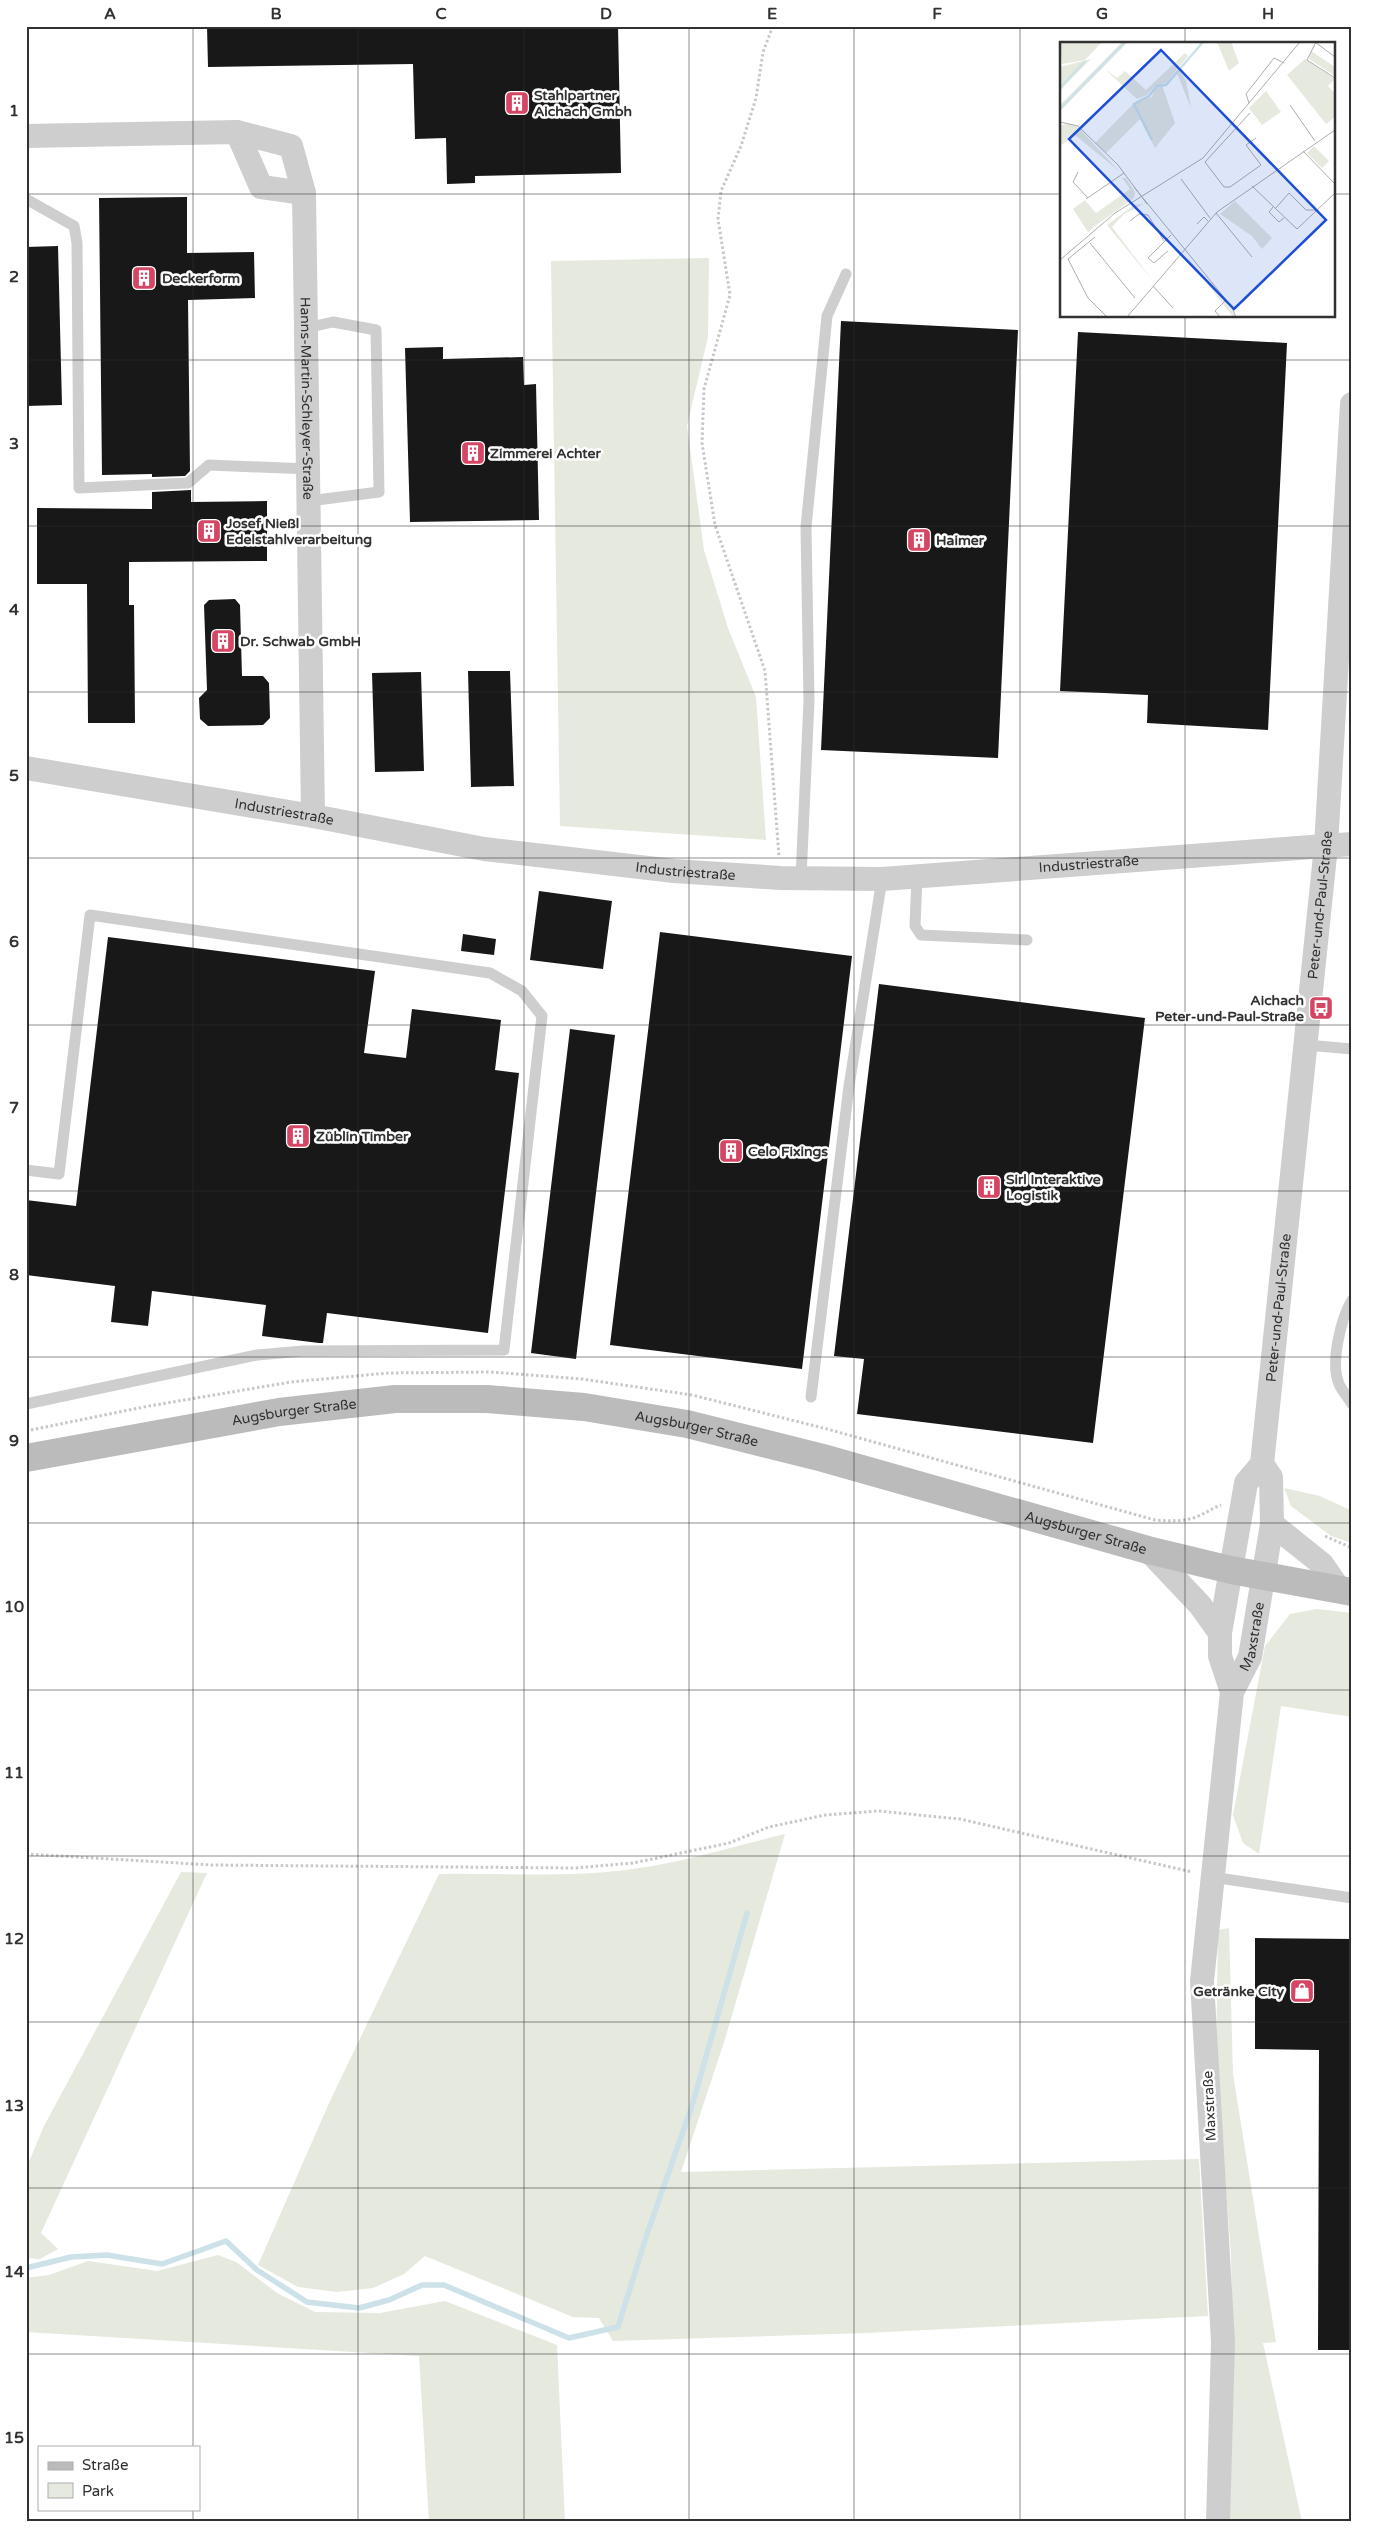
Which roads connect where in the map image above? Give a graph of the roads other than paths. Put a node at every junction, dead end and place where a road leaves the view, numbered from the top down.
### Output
1 (237, 132) junction
2 (26, 136) edge
3 (304, 193) junction
4 (26, 199) edge
5 (846, 274) dead end
6 (306, 328) junction
7 (1352, 404) edge
8 (308, 469) junction
9 (309, 501) junction
10 (26, 768) edge
11 (313, 816) junction
12 (1352, 844) edge
13 (1326, 846) junction
14 (917, 876) junction
15 (791, 878) junction
16 (882, 879) junction
17 (1027, 940) dead end
18 (1306, 1045) junction
19 (1352, 1049) edge
20 (26, 1170) edge
21 (1352, 1300) edge
22 (812, 1397) dead end
23 (26, 1404) edge
24 (1352, 1404) edge
25 (26, 1458) edge
26 (1262, 1464) junction
27 (1272, 1524) junction
28 (1148, 1550) junction
29 (1231, 1570) junction
30 (1264, 1576) junction
31 (1346, 1591) edge
32 (1220, 1633) junction
33 (1232, 1692) junction
34 (1212, 1877) junction
35 (1352, 1898) edge
36 (1218, 2522) edge

1 - 2 street, Hanns-Martin-Schleyer-Straße
1 - 3 street
1 - 3 street, Hanns-Martin-Schleyer-Straße
3 - 6 street, Hanns-Martin-Schleyer-Straße
4 - 8 lane
5 - 15 lane
6 - 8 street, Hanns-Martin-Schleyer-Straße
6 - 9 lane
7 - 13 street, Peter-und-Paul-Straße
8 - 9 street, Hanns-Martin-Schleyer-Straße
9 - 11 street, Hanns-Martin-Schleyer-Straße
10 - 11 street, Industriestraße
11 - 15 street, Industriestraße
12 - 13 street, Industriestraße
13 - 14 street, Industriestraße
13 - 18 street, Peter-und-Paul-Straße
14 - 16 street, Industriestraße
14 - 17 lane
15 - 16 street, Industriestraße
16 - 22 lane
18 - 19 lane
18 - 26 street, Peter-und-Paul-Straße
20 - 23 lane
21 - 24 lane
25 - 28 main road, Augsburger Straße
26 - 27 street, Peter-und-Paul-Straße
26 - 29 street
27 - 30 street, Peter-und-Paul-Straße
27 - 31 street
28 - 29 main road, Augsburger Straße
28 - 32 street
29 - 30 main road, Augsburger Straße
29 - 32 street, Maxstraße
30 - 31 main road, Augsburger Straße
30 - 33 street, Maxstraße
32 - 33 street, Maxstraße
33 - 34 street, Maxstraße
34 - 35 lane
34 - 36 street, Maxstraße

